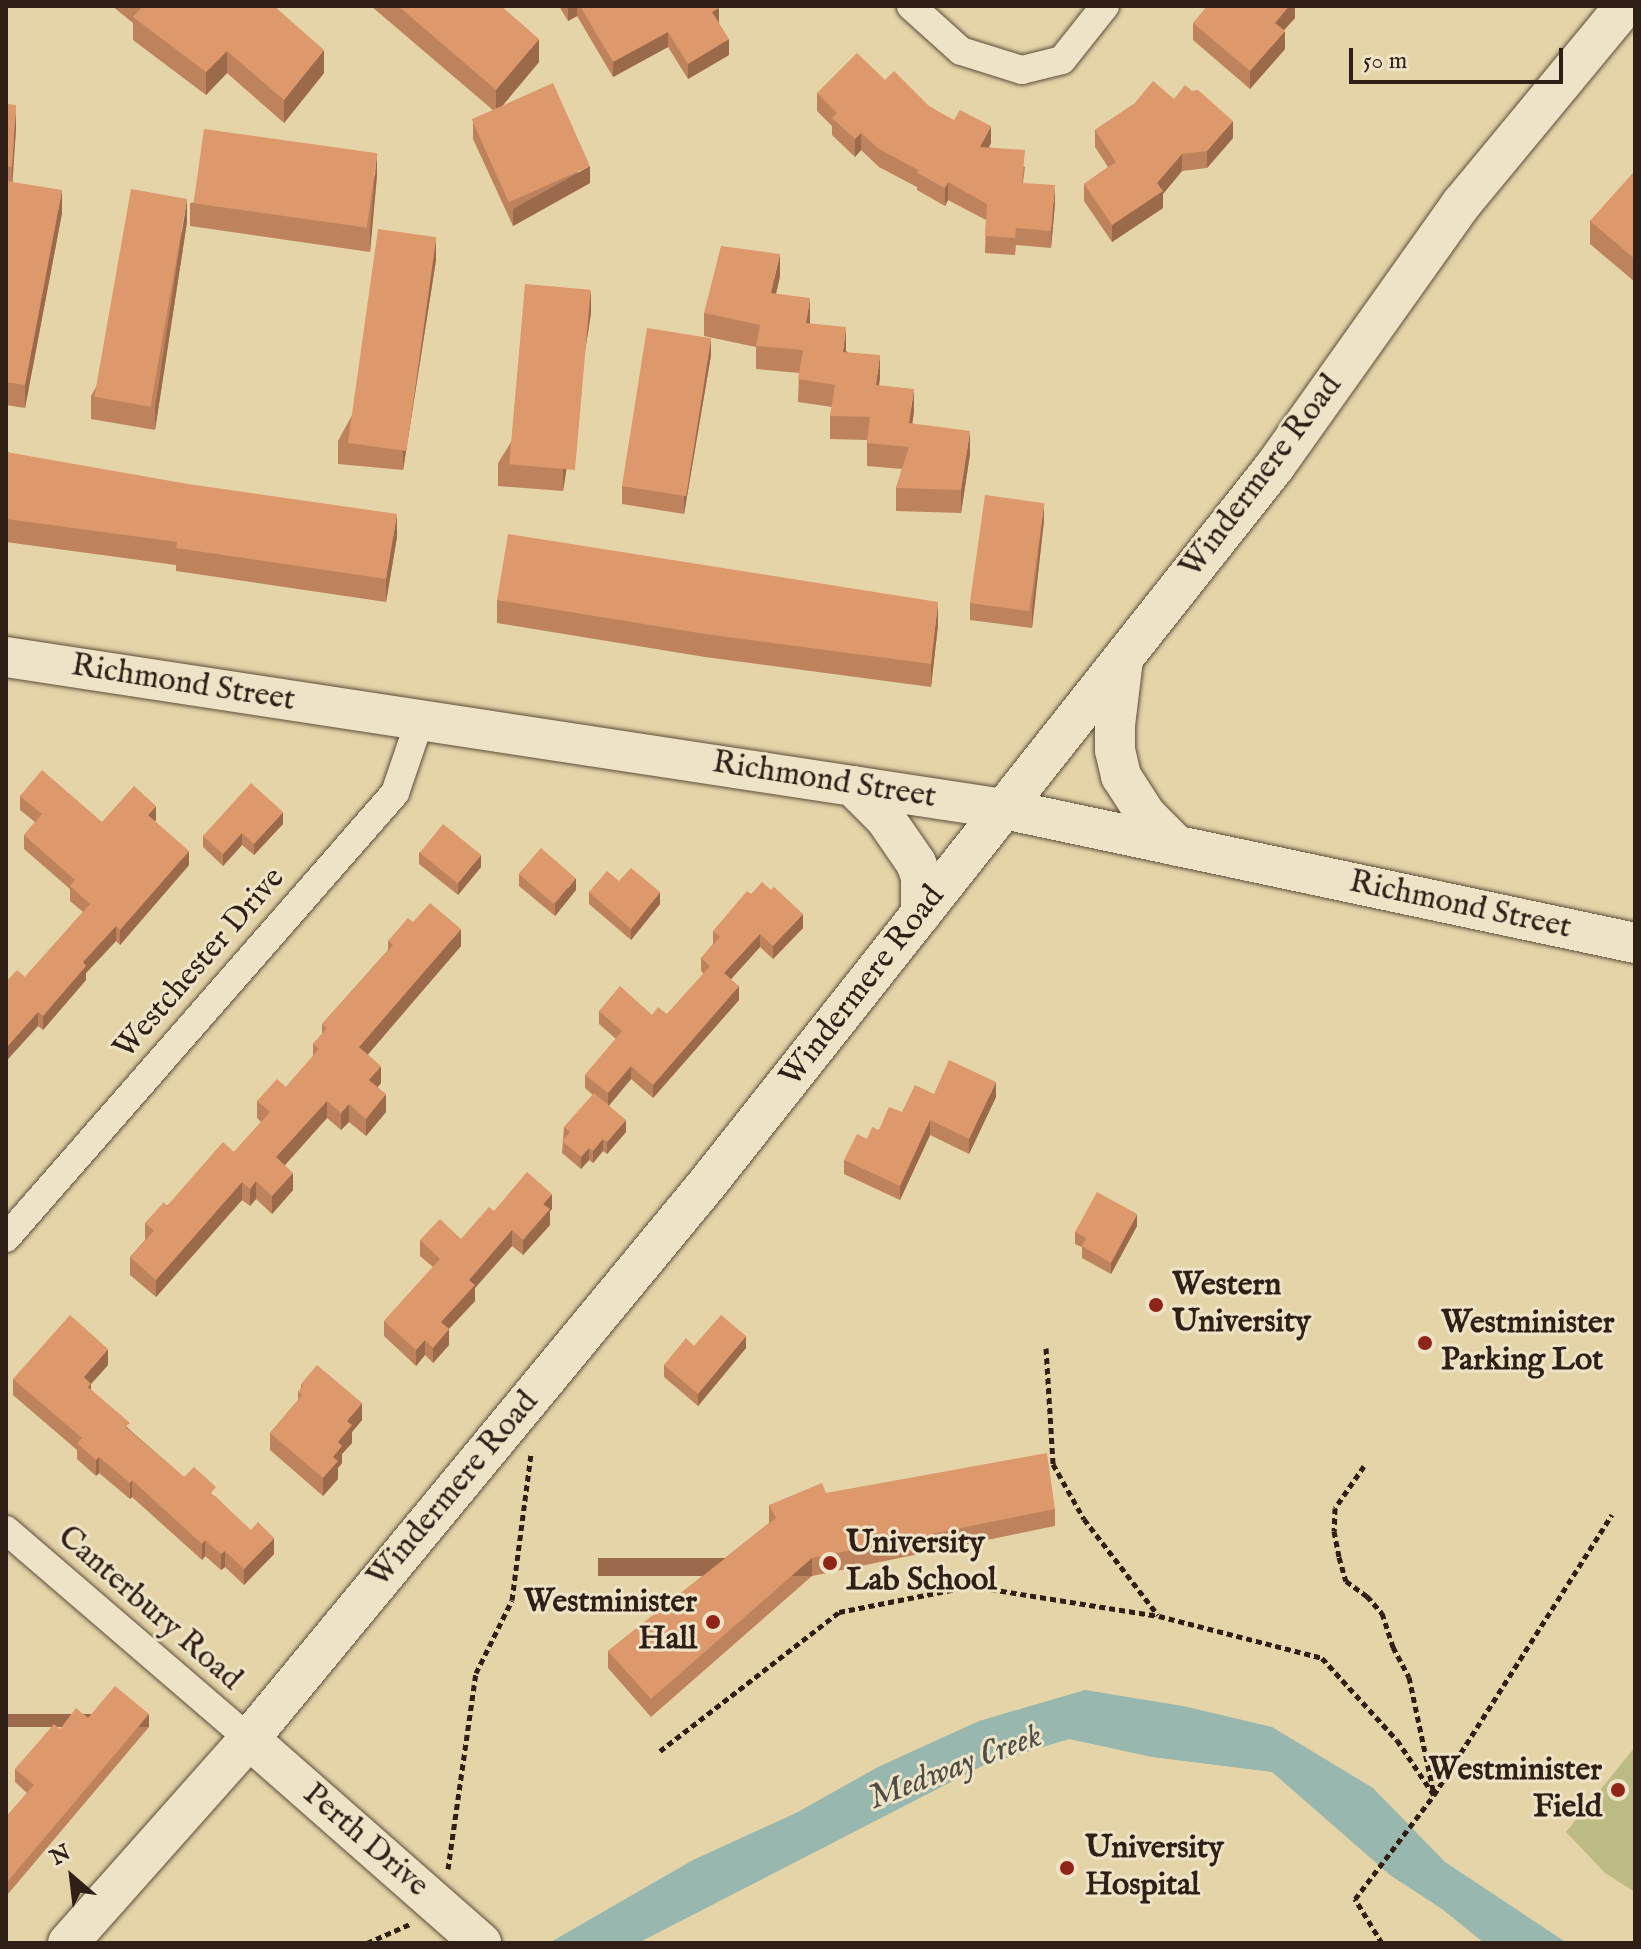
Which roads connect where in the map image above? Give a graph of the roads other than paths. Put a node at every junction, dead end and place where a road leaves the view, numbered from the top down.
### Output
1 (911, 6) edge
2 (1105, 6) edge
3 (1625, 6) edge
4 (6, 657) edge
5 (1123, 658) junction
6 (420, 720) junction
7 (853, 786) junction
8 (1004, 809) junction
9 (1177, 846) junction
10 (921, 914) junction
11 (1635, 943) edge
12 (6, 1238) edge
13 (6, 1530) edge
14 (249, 1739) junction
15 (477, 1940) edge
16 (68, 1943) edge

1 - 2 street
3 - 5 main road, Windermere Road
4 - 6 main road, Richmond Street
5 - 8 main road, Windermere Road
5 - 9 main road
6 - 7 main road, Richmond Street
6 - 12 street, Westchester Drive
7 - 8 main road, Richmond Street
7 - 10 main road
8 - 9 main road, Richmond Street
8 - 10 main road, Windermere Road
9 - 11 main road, Richmond Street
10 - 14 main road, Windermere Road
13 - 14 street, Canterbury Road
14 - 15 main road, Perth Drive
14 - 16 main road, Windermere Road

